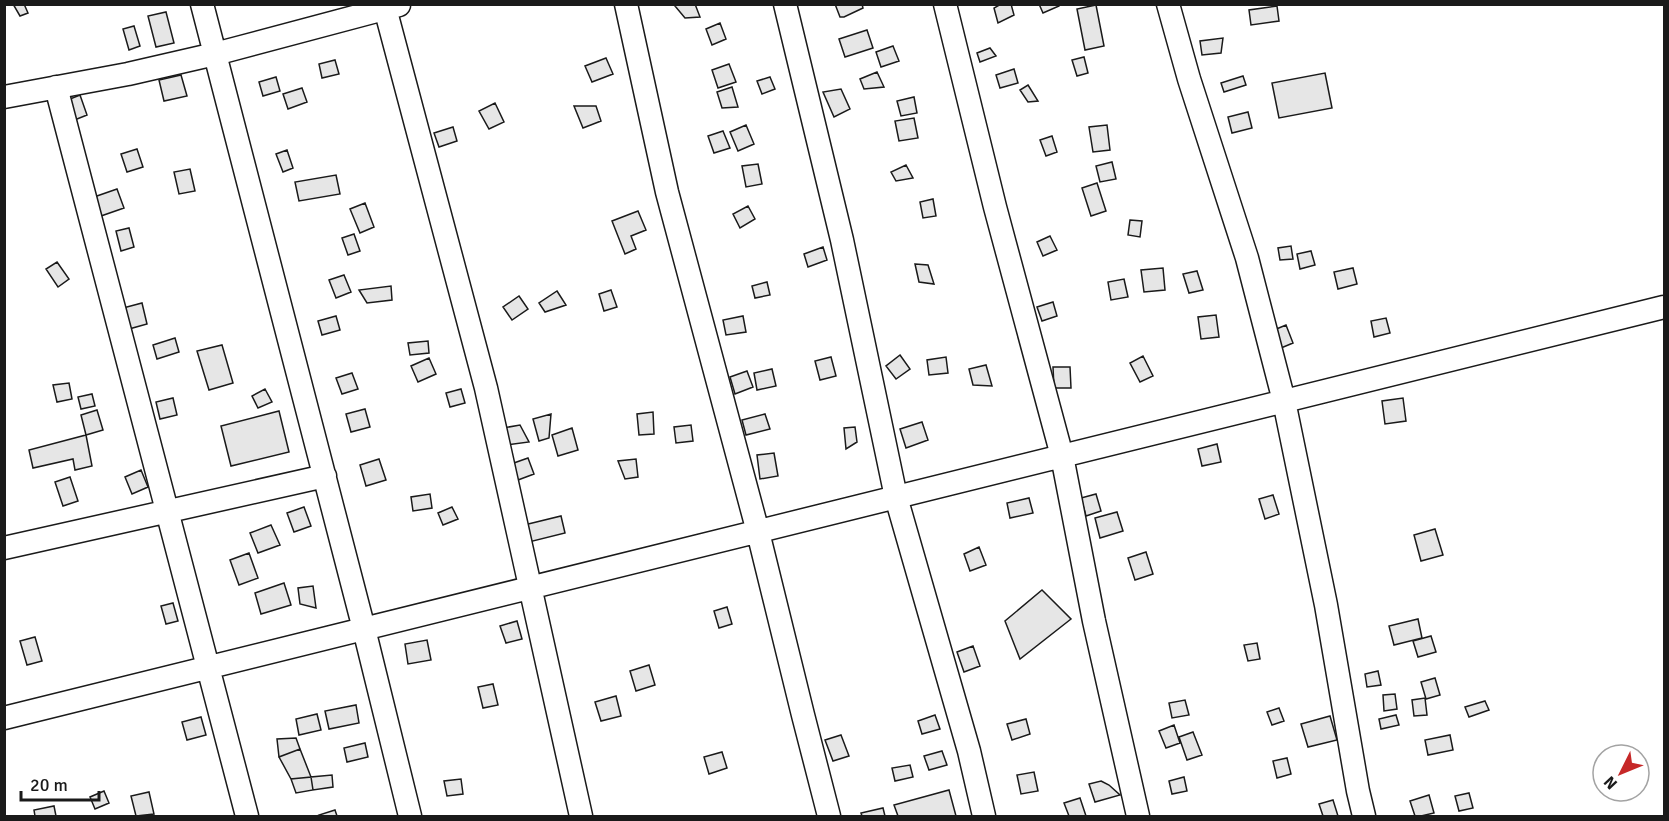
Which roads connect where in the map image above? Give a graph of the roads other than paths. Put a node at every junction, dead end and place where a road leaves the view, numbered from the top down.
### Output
1 (202, 4) edge
2 (626, 4) edge
3 (785, 4) edge
4 (945, 4) edge
5 (1168, 4) edge
6 (393, 6) edge
7 (215, 54) junction
8 (56, 87) junction
9 (4, 97) edge
10 (1665, 307) edge
11 (1284, 401) junction
12 (1062, 456) junction
13 (325, 476) junction
14 (896, 497) junction
15 (167, 512) junction
16 (758, 531) junction
17 (4, 548) edge
18 (530, 588) junction
19 (364, 629) junction
20 (207, 668) junction
21 (4, 718) edge
22 (247, 816) edge
23 (410, 816) edge
24 (581, 816) edge
25 (829, 816) edge
26 (984, 816) edge
27 (1138, 816) edge
28 (1364, 816) edge

1 - 7 street
2 - 16 street
3 - 14 street
4 - 12 street
5 - 11 street
6 - 7 street
6 - 18 street
7 - 8 street
7 - 13 street
8 - 9 street
8 - 15 street
10 - 11 street
11 - 12 street
11 - 28 street
12 - 14 street
12 - 27 street
13 - 15 street
13 - 19 street
14 - 16 street
14 - 26 street
15 - 17 street
15 - 20 street
16 - 18 street
16 - 25 street
18 - 19 street
18 - 24 street
19 - 20 street
19 - 23 street
20 - 21 street
20 - 22 street

